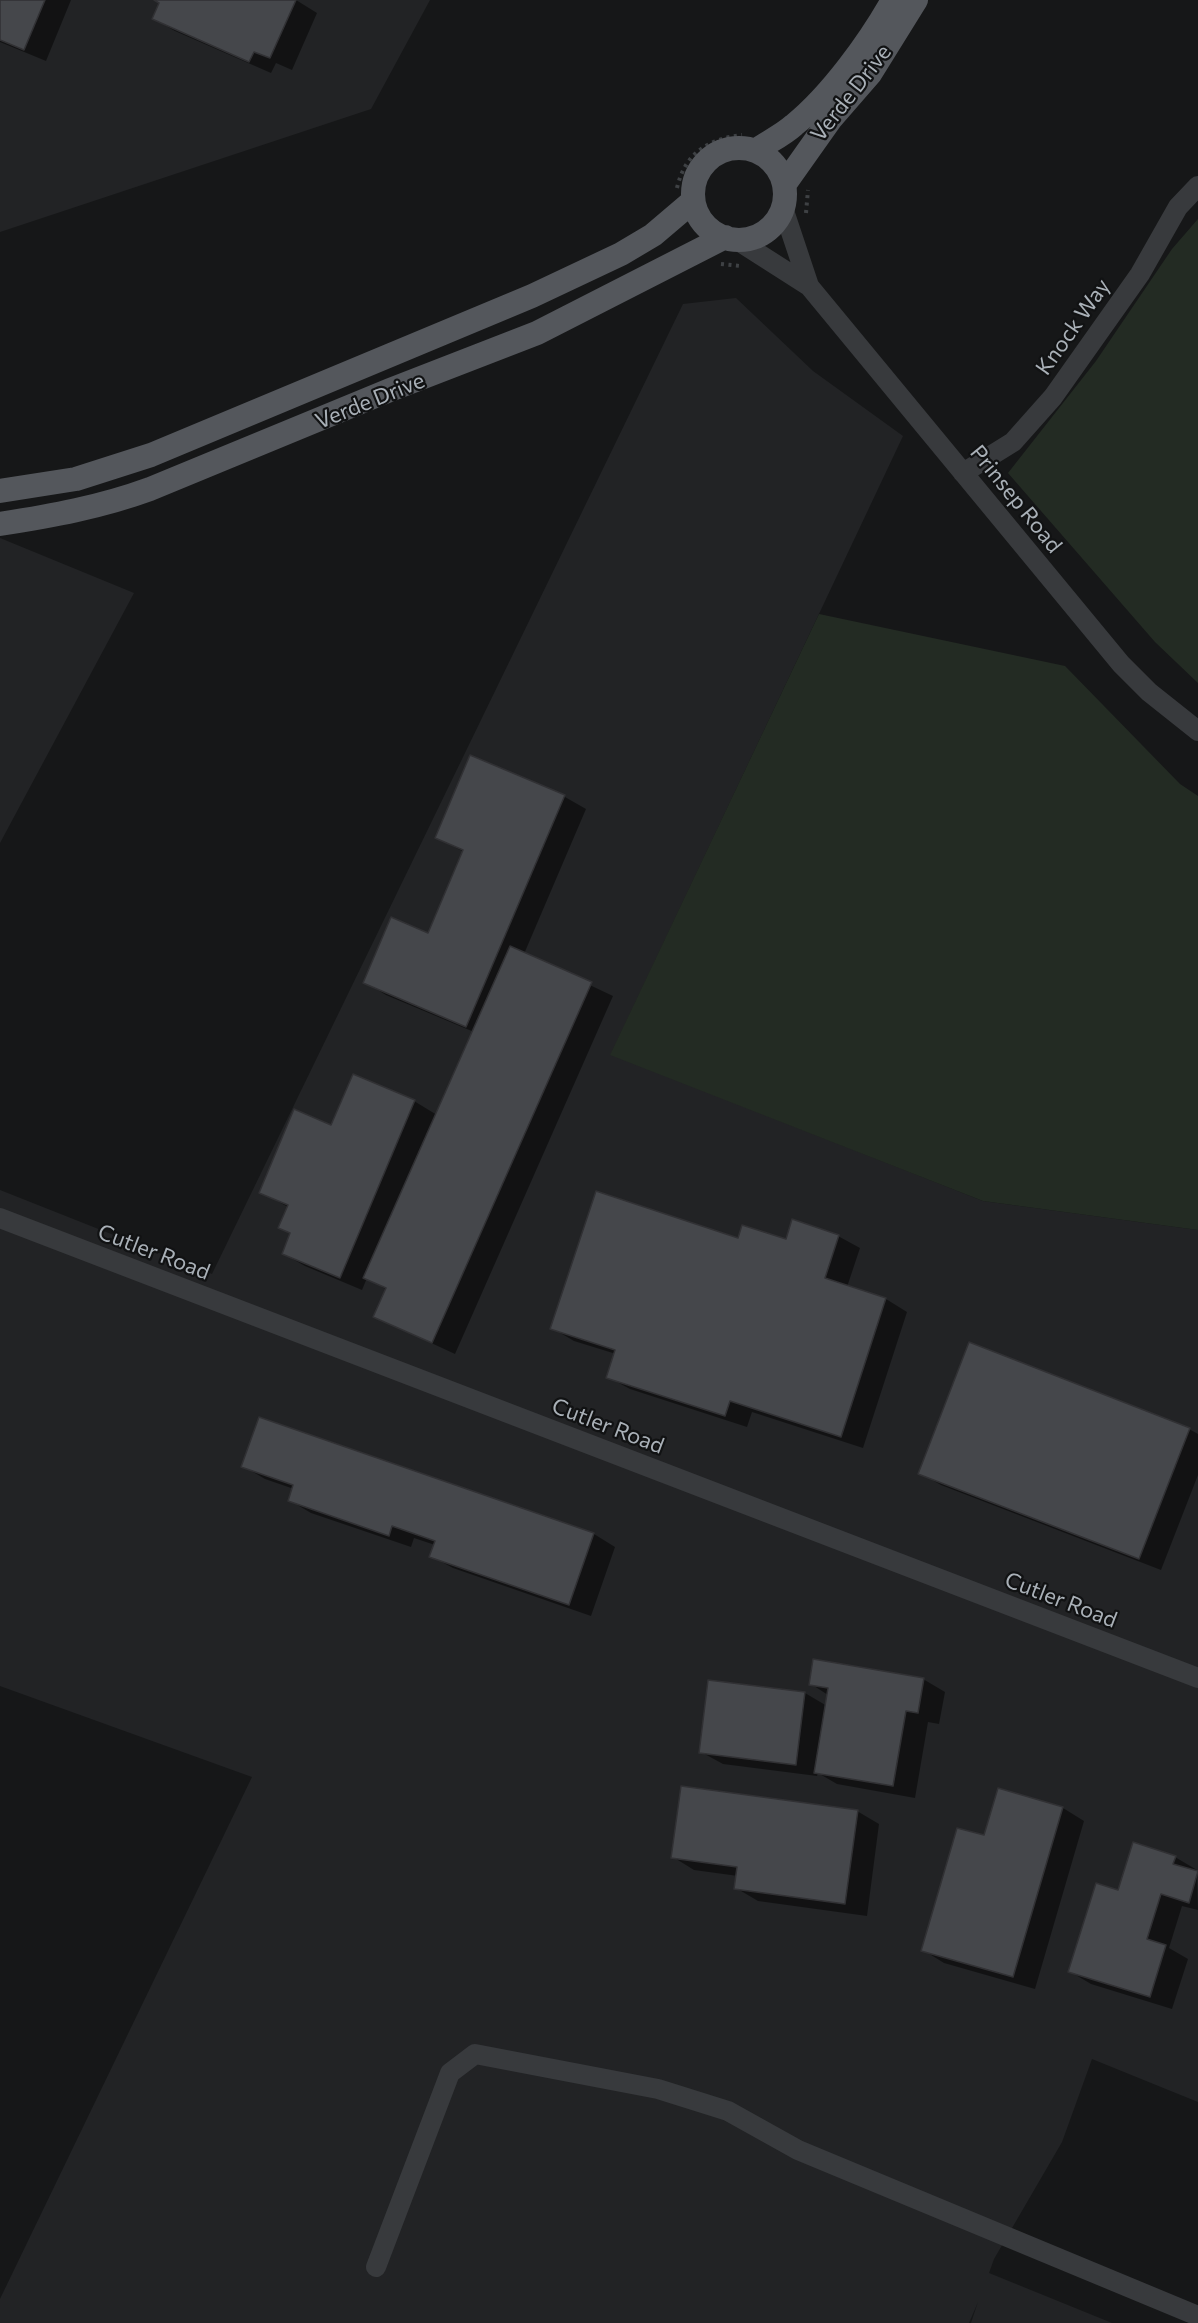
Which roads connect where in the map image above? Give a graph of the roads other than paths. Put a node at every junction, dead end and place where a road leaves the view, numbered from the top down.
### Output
1 (893, 0) edge
2 (916, 0) edge
3 (750, 143) junction
4 (1198, 186) edge
5 (685, 196) junction
6 (783, 196) junction
7 (731, 238) junction
8 (809, 286) junction
9 (963, 473) junction
10 (0, 491) edge
11 (0, 524) edge
12 (1198, 731) edge
13 (0, 1218) edge
14 (1198, 1678) edge
15 (376, 2267) dead end
16 (1198, 2316) edge

1 - 3 main road, Verde Drive
2 - 6 main road, Verde Drive
3 - 5 main road
3 - 6 main road
4 - 9 street, Knock Way
5 - 7 main road
5 - 10 main road, Verde Drive
6 - 7 main road
6 - 8 street, Prinsep Road
7 - 8 street, Prinsep Road
7 - 11 main road, Verde Drive
8 - 9 street, Prinsep Road
9 - 12 street, Prinsep Road
13 - 14 street, Cutler Road
15 - 16 street

